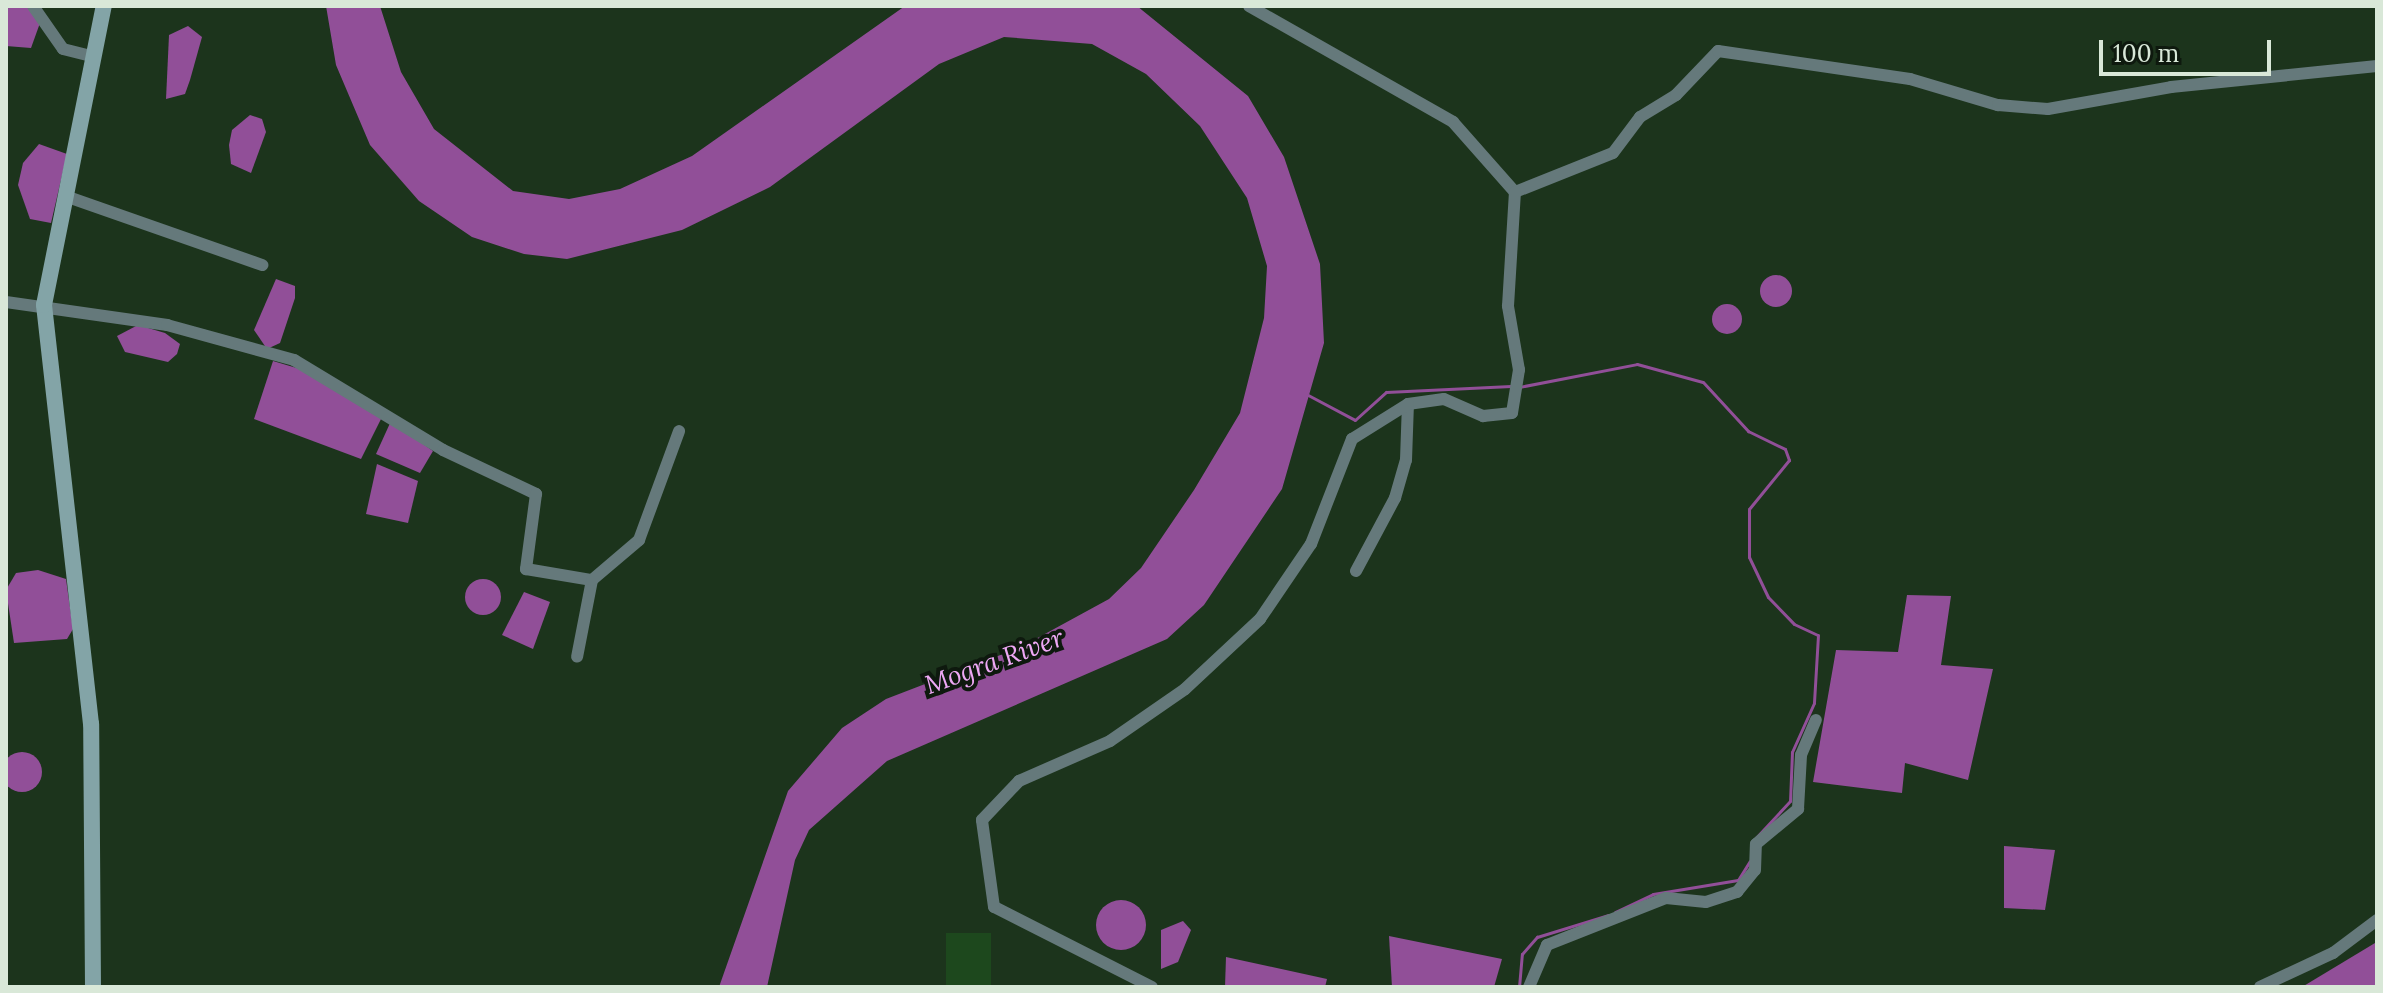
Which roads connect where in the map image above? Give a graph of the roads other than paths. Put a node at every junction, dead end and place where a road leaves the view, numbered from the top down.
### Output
1 (33, 6) edge
2 (104, 6) edge
3 (1249, 6) edge
4 (95, 57) junction
5 (2377, 66) edge
6 (1515, 192) junction
7 (68, 197) junction
8 (262, 265) dead end
9 (6, 302) edge
10 (44, 305) junction
11 (1408, 404) junction
12 (679, 431) dead end
13 (1356, 571) dead end
14 (592, 580) junction
15 (577, 657) dead end
16 (1816, 720) dead end
17 (2376, 924) edge
18 (93, 987) edge
19 (1152, 987) edge
20 (1529, 987) edge
21 (2260, 987) edge

1 - 4 street
2 - 4 street
3 - 6 street
4 - 7 street
5 - 6 street
6 - 11 street
7 - 8 street
7 - 10 street
9 - 10 street
10 - 14 street
10 - 18 street
11 - 13 street
11 - 19 street
12 - 14 street
14 - 15 street
16 - 20 street
17 - 21 street

